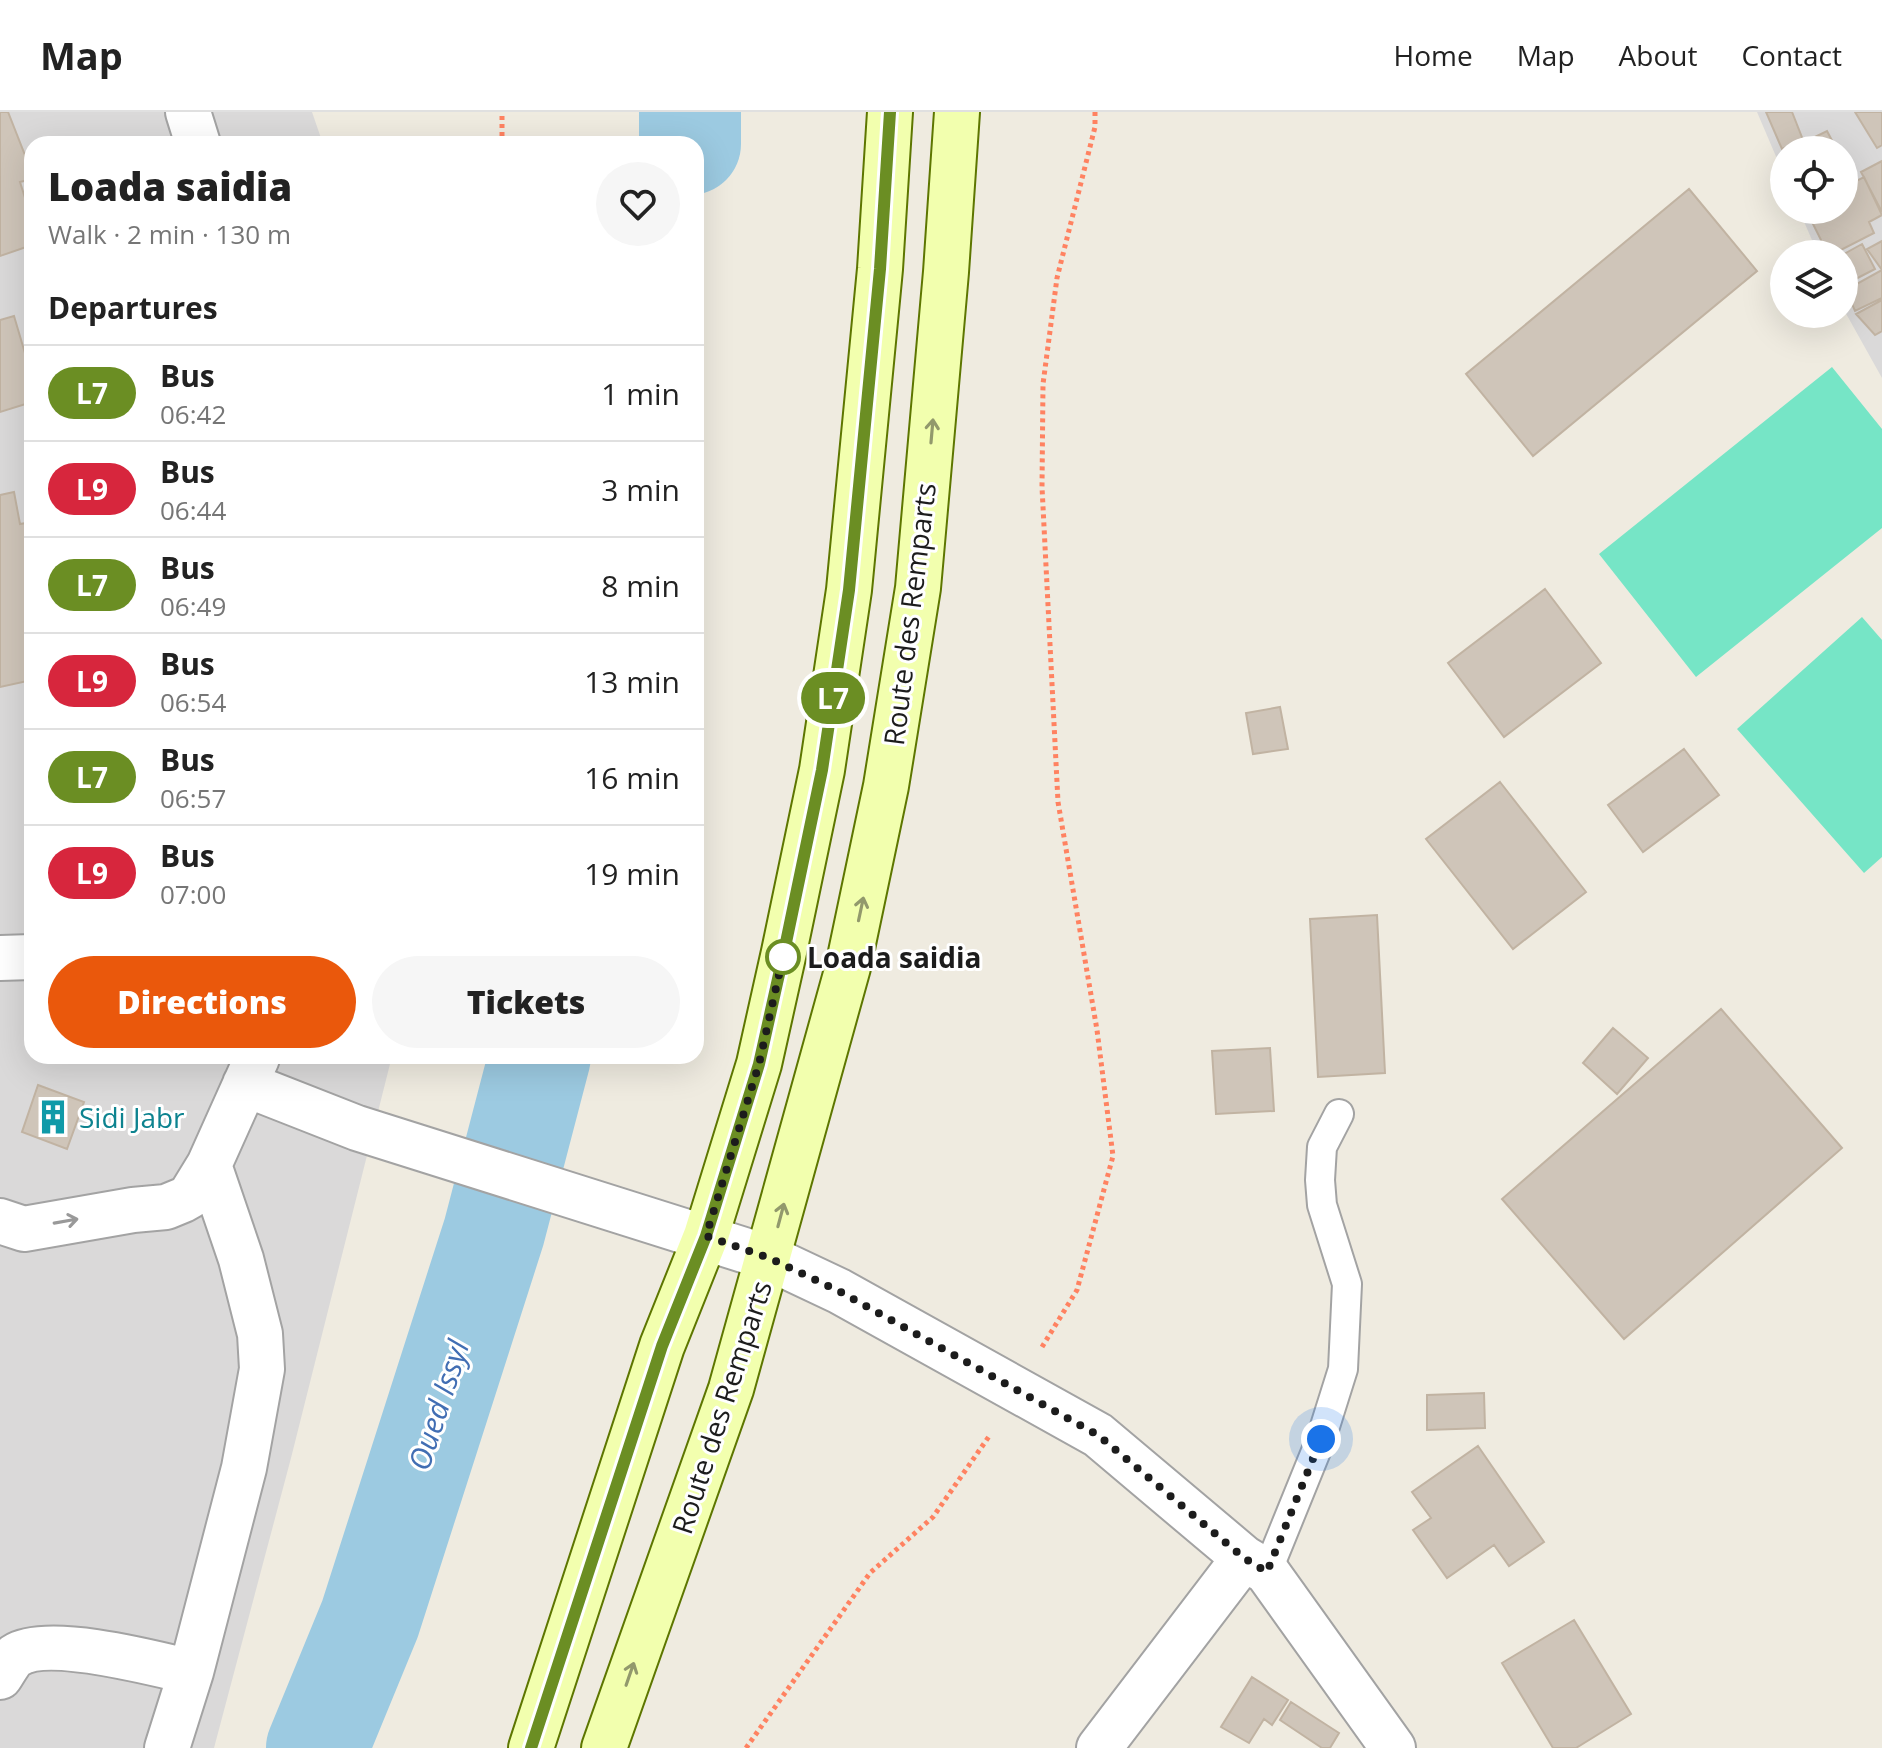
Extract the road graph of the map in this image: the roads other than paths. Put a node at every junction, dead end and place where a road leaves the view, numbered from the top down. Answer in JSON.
{"nodes":[{"id":1,"x":188,"y":112,"type":"edge"},
{"id":2,"x":890,"y":112,"type":"edge"},
{"id":3,"x":957,"y":112,"type":"edge"},
{"id":4,"x":196,"y":136,"type":"edge"},
{"id":5,"x":24,"y":957,"type":"edge"},
{"id":6,"x":0,"y":958,"type":"edge"},
{"id":7,"x":251,"y":1070,"type":"edge"},
{"id":8,"x":1339,"y":1114,"type":"dead end"},
{"id":9,"x":209,"y":1165,"type":"junction"},
{"id":10,"x":0,"y":1221,"type":"edge"},
{"id":11,"x":706,"y":1236,"type":"junction"},
{"id":12,"x":769,"y":1258,"type":"junction"},
{"id":13,"x":1255,"y":1565,"type":"junction"},
{"id":14,"x":191,"y":1672,"type":"junction"},
{"id":15,"x":0,"y":1677,"type":"edge"},
{"id":16,"x":167,"y":1748,"type":"edge"},
{"id":17,"x":531,"y":1748,"type":"edge"},
{"id":18,"x":604,"y":1748,"type":"edge"},
{"id":19,"x":1099,"y":1748,"type":"edge"},
{"id":20,"x":1393,"y":1748,"type":"edge"}],
"edges":[{"from":1,"to":4,"type":"street"},
{"from":2,"to":11,"type":"main road"},
{"from":12,"to":3,"type":"main road","name":"Route des Remparts","one_way":true},
{"from":5,"to":6,"type":"street"},
{"from":7,"to":9,"type":"street"},
{"from":7,"to":11,"type":"street"},
{"from":8,"to":13,"type":"lane"},
{"from":10,"to":9,"type":"street","one_way":true},
{"from":9,"to":14,"type":"street"},
{"from":11,"to":12,"type":"street"},
{"from":11,"to":17,"type":"main road"},
{"from":12,"to":13,"type":"street"},
{"from":18,"to":12,"type":"main road","name":"Route des Remparts","one_way":true},
{"from":13,"to":19,"type":"street"},
{"from":13,"to":20,"type":"street"},
{"from":14,"to":15,"type":"street"},
{"from":14,"to":16,"type":"street"}]}
